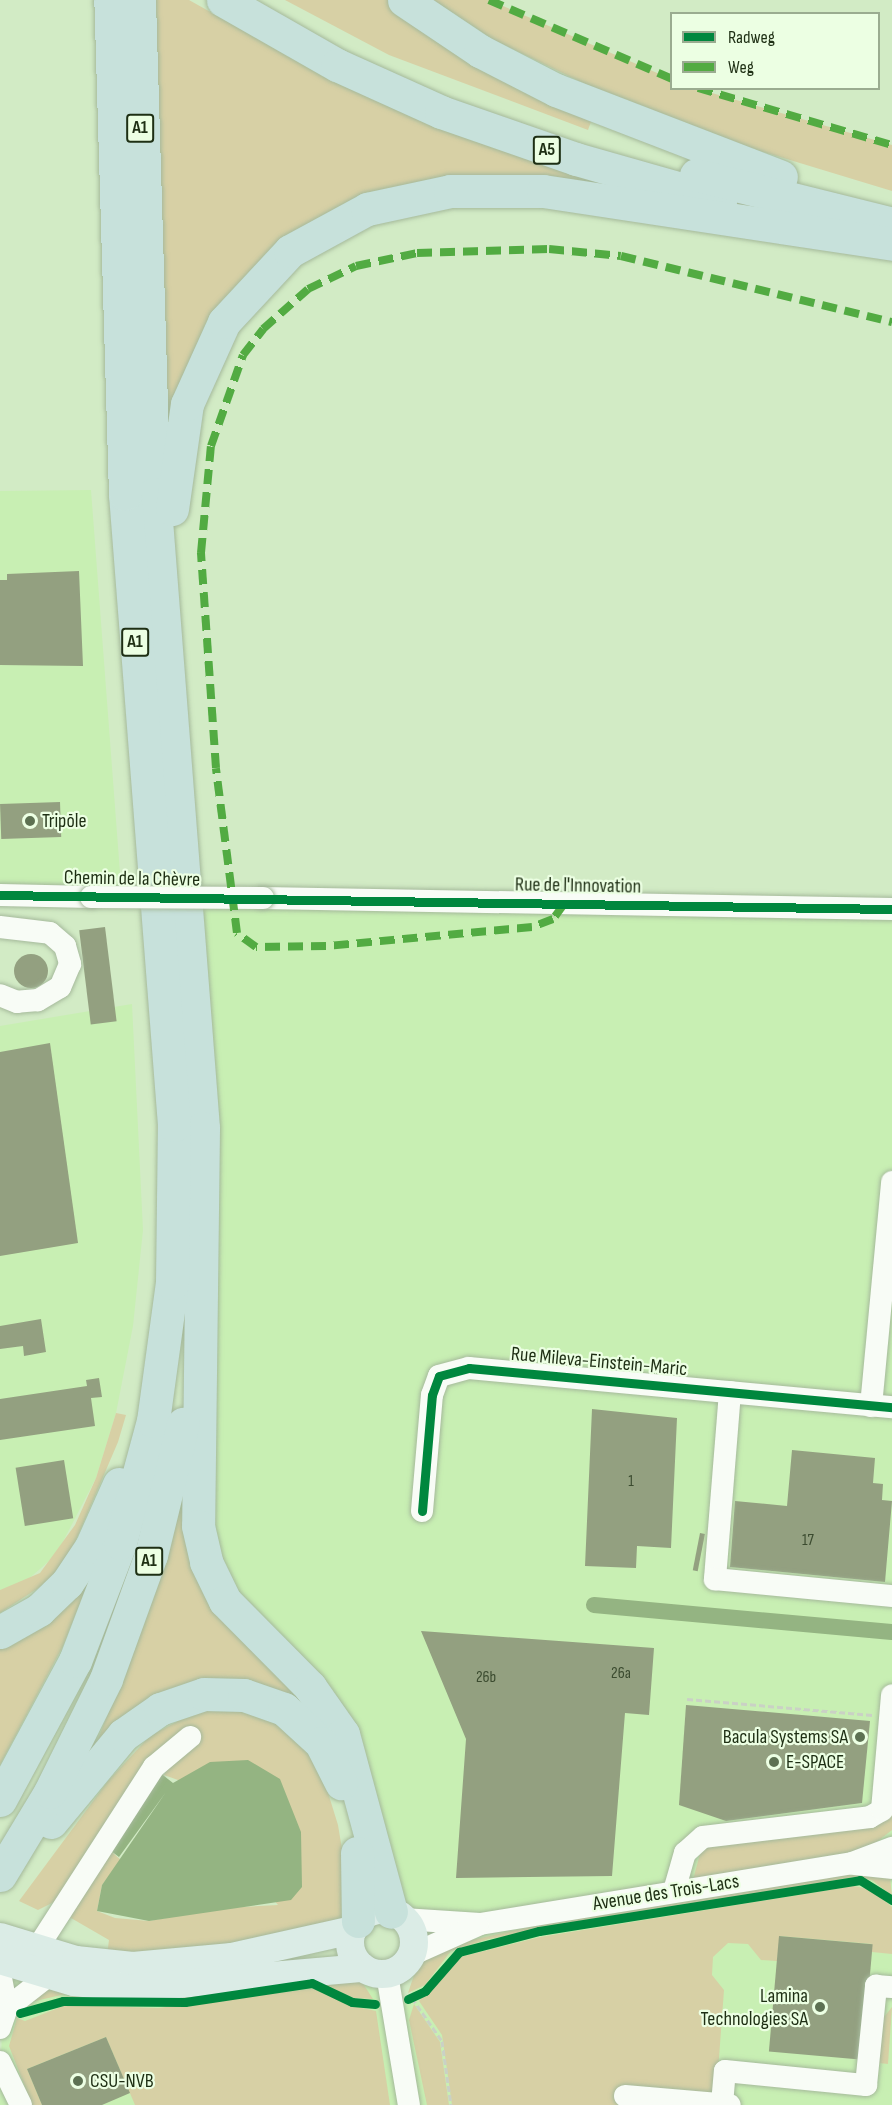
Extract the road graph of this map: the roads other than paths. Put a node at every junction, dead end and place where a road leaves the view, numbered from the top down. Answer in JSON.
{"nodes":[{"id":1,"x":110,"y":0,"type":"edge"},
{"id":2,"x":139,"y":0,"type":"edge"},
{"id":3,"x":224,"y":0,"type":"edge"},
{"id":4,"x":257,"y":0,"type":"edge"},
{"id":5,"x":404,"y":0,"type":"edge"},
{"id":6,"x":892,"y":209,"type":"edge"},
{"id":7,"x":892,"y":224,"type":"edge"},
{"id":8,"x":892,"y":243,"type":"edge"},
{"id":9,"x":164,"y":642,"type":"junction"},
{"id":10,"x":0,"y":895,"type":"edge"},
{"id":11,"x":263,"y":898,"type":"joint"},
{"id":12,"x":892,"y":909,"type":"edge"},
{"id":13,"x":0,"y":927,"type":"edge"},
{"id":14,"x":0,"y":994,"type":"edge"},
{"id":15,"x":892,"y":1182,"type":"edge"},
{"id":16,"x":203,"y":1246,"type":"junction"},
{"id":17,"x":172,"y":1283,"type":"junction"},
{"id":18,"x":730,"y":1392,"type":"junction"},
{"id":19,"x":882,"y":1406,"type":"edge"},
{"id":20,"x":422,"y":1511,"type":"dead end"},
{"id":21,"x":892,"y":1596,"type":"edge"},
{"id":22,"x":0,"y":1632,"type":"edge"},
{"id":23,"x":891,"y":1706,"type":"edge"},
{"id":24,"x":190,"y":1737,"type":"dead end"},
{"id":25,"x":0,"y":1800,"type":"edge"},
{"id":26,"x":892,"y":1848,"type":"edge"},
{"id":27,"x":12,"y":1861,"type":"edge"},
{"id":28,"x":852,"y":1863,"type":"junction"},
{"id":29,"x":892,"y":1868,"type":"edge"},
{"id":30,"x":0,"y":1884,"type":"edge"},
{"id":31,"x":674,"y":1891,"type":"junction"},
{"id":32,"x":397,"y":1915,"type":"junction"},
{"id":33,"x":480,"y":1924,"type":"junction"},
{"id":34,"x":356,"y":1926,"type":"junction"},
{"id":35,"x":0,"y":1937,"type":"edge"},
{"id":36,"x":36,"y":1950,"type":"junction"},
{"id":37,"x":411,"y":1955,"type":"junction"},
{"id":38,"x":0,"y":1960,"type":"edge"},
{"id":39,"x":375,"y":1971,"type":"junction"},
{"id":40,"x":0,"y":1973,"type":"edge"},
{"id":41,"x":48,"y":1976,"type":"junction"},
{"id":42,"x":892,"y":1987,"type":"edge"},
{"id":43,"x":3,"y":2018,"type":"edge"},
{"id":44,"x":0,"y":2062,"type":"edge"},
{"id":45,"x":625,"y":2096,"type":"dead end"},
{"id":46,"x":722,"y":2104,"type":"edge"},
{"id":47,"x":21,"y":2105,"type":"edge"},
{"id":48,"x":410,"y":2105,"type":"edge"},
{"id":49,"x":730,"y":2105,"type":"edge"}],
"edges":[{"from":1,"to":17,"type":"highway","number":"A1"},
{"from":2,"to":9,"type":"highway","number":"A1"},
{"from":3,"to":8,"type":"highway","number":"A5"},
{"from":4,"to":7,"type":"highway"},
{"from":5,"to":6,"type":"highway"},
{"from":8,"to":9,"type":"highway"},
{"from":9,"to":16,"type":"highway","number":"A1"},
{"from":10,"to":11,"type":"street","name":"Chemin de la Chèvre","bridge":true},
{"from":11,"to":12,"type":"street","name":"Rue de l'Innovation"},
{"from":13,"to":14,"type":"street"},
{"from":15,"to":19,"type":"street"},
{"from":16,"to":27,"type":"highway","number":"A1"},
{"from":16,"to":32,"type":"highway"},
{"from":17,"to":22,"type":"highway"},
{"from":17,"to":25,"type":"highway","number":"A1"},
{"from":18,"to":19,"type":"street","name":"Rue Mileva-Einstein-Maric"},
{"from":18,"to":20,"type":"street","name":"Rue Mileva-Einstein-Maric"},
{"from":18,"to":21,"type":"street"},
{"from":23,"to":31,"type":"street"},
{"from":24,"to":36,"type":"street"},
{"from":26,"to":28,"type":"street","name":"Avenue des Trois-Lacs"},
{"from":27,"to":30,"type":"highway"},
{"from":27,"to":34,"type":"highway"},
{"from":28,"to":29,"type":"street","name":"Avenue des Trois-Lacs"},
{"from":28,"to":31,"type":"street","name":"Avenue des Trois-Lacs"},
{"from":31,"to":33,"type":"street","name":"Avenue des Trois-Lacs"},
{"from":32,"to":33,"type":"street","name":"Avenue des Trois-Lacs"},
{"from":32,"to":34,"type":"main road","name":"Avenue des Trois-Lacs"},
{"from":32,"to":37,"type":"main road"},
{"from":33,"to":37,"type":"street","name":"Avenue des Trois-Lacs"},
{"from":34,"to":36,"type":"main road","name":"Avenue des Trois-Lacs"},
{"from":34,"to":39,"type":"main road"},
{"from":35,"to":36,"type":"main road","name":"Avenue des Trois-Lacs"},
{"from":37,"to":39,"type":"main road","name":"Avenue des Trois-Lacs"},
{"from":38,"to":41,"type":"main road"},
{"from":39,"to":41,"type":"main road"},
{"from":39,"to":48,"type":"street"},
{"from":40,"to":43,"type":"street"},
{"from":41,"to":43,"type":"street"},
{"from":42,"to":46,"type":"street"},
{"from":44,"to":47,"type":"street"},
{"from":45,"to":46,"type":"street"},
{"from":46,"to":49,"type":"street"}]}
